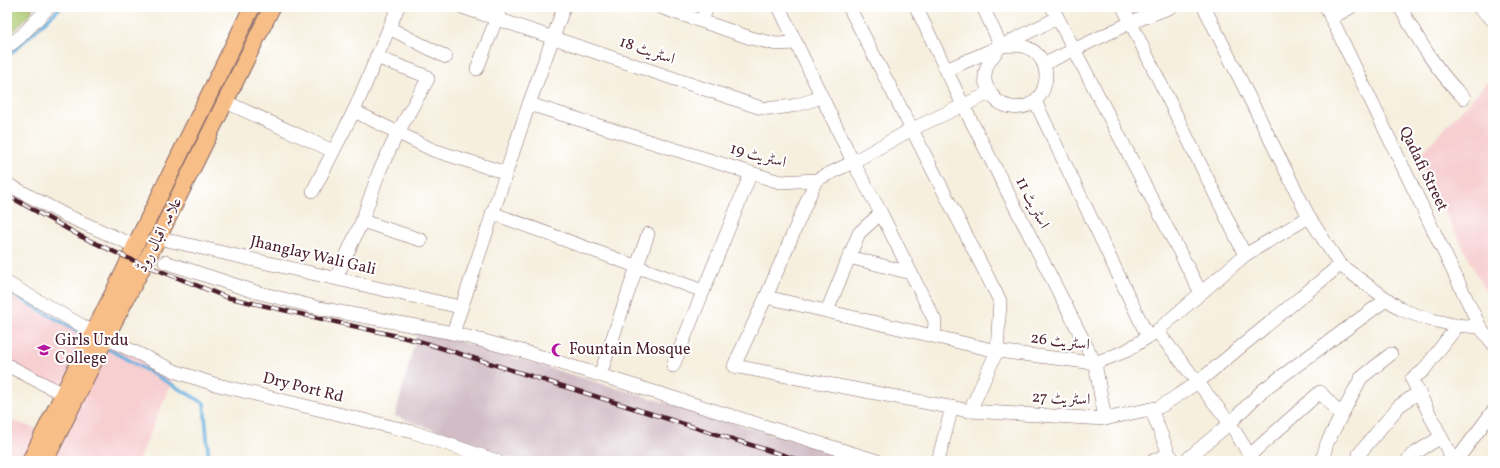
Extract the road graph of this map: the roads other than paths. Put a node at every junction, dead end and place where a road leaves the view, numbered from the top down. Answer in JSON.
{"nodes":[{"id":1,"x":49,"y":7,"type":"edge"},
{"id":2,"x":252,"y":7,"type":"edge"},
{"id":3,"x":272,"y":7,"type":"edge"},
{"id":4,"x":398,"y":7,"type":"edge"},
{"id":5,"x":462,"y":7,"type":"edge"},
{"id":6,"x":564,"y":7,"type":"edge"},
{"id":7,"x":660,"y":7,"type":"edge"},
{"id":8,"x":707,"y":7,"type":"edge"},
{"id":9,"x":778,"y":7,"type":"edge"},
{"id":10,"x":849,"y":7,"type":"edge"},
{"id":11,"x":916,"y":7,"type":"edge"},
{"id":12,"x":983,"y":7,"type":"edge"},
{"id":13,"x":1123,"y":7,"type":"edge"},
{"id":14,"x":1171,"y":7,"type":"edge"},
{"id":15,"x":1204,"y":7,"type":"edge"},
{"id":16,"x":1352,"y":7,"type":"edge"},
{"id":17,"x":1400,"y":7,"type":"edge"},
{"id":18,"x":1478,"y":7,"type":"edge"},
{"id":19,"x":1055,"y":12,"type":"edge"},
{"id":20,"x":499,"y":13,"type":"edge"},
{"id":21,"x":1329,"y":13,"type":"edge"},
{"id":22,"x":1493,"y":20,"type":"edge"},
{"id":23,"x":702,"y":21,"type":"junction"},
{"id":24,"x":1130,"y":23,"type":"junction"},
{"id":25,"x":389,"y":28,"type":"junction"},
{"id":26,"x":554,"y":38,"type":"junction"},
{"id":27,"x":796,"y":43,"type":"junction"},
{"id":28,"x":1001,"y":46,"type":"junction"},
{"id":29,"x":7,"y":47,"type":"edge"},
{"id":30,"x":1074,"y":50,"type":"junction"},
{"id":31,"x":376,"y":57,"type":"junction"},
{"id":32,"x":446,"y":57,"type":"dead end"},
{"id":33,"x":1044,"y":64,"type":"junction"},
{"id":34,"x":477,"y":69,"type":"dead end"},
{"id":35,"x":946,"y":70,"type":"junction"},
{"id":36,"x":990,"y":93,"type":"junction"},
{"id":37,"x":822,"y":97,"type":"junction"},
{"id":38,"x":1464,"y":98,"type":"dead end"},
{"id":39,"x":1035,"y":101,"type":"junction"},
{"id":40,"x":226,"y":102,"type":"junction"},
{"id":41,"x":529,"y":104,"type":"junction"},
{"id":42,"x":963,"y":105,"type":"junction"},
{"id":43,"x":354,"y":110,"type":"junction"},
{"id":44,"x":912,"y":129,"type":"junction"},
{"id":45,"x":398,"y":132,"type":"junction"},
{"id":46,"x":333,"y":151,"type":"junction"},
{"id":47,"x":853,"y":162,"type":"junction"},
{"id":48,"x":506,"y":173,"type":"junction"},
{"id":49,"x":751,"y":173,"type":"junction"},
{"id":50,"x":816,"y":180,"type":"junction"},
{"id":51,"x":7,"y":184,"type":"edge"},
{"id":52,"x":313,"y":191,"type":"dead end"},
{"id":53,"x":492,"y":213,"type":"junction"},
{"id":54,"x":881,"y":213,"type":"junction"},
{"id":55,"x":1309,"y":217,"type":"junction"},
{"id":56,"x":362,"y":220,"type":"junction"},
{"id":57,"x":648,"y":234,"type":"dead end"},
{"id":58,"x":158,"y":238,"type":"junction"},
{"id":59,"x":421,"y":240,"type":"dead end"},
{"id":60,"x":135,"y":246,"type":"junction"},
{"id":61,"x":1245,"y":255,"type":"junction"},
{"id":62,"x":849,"y":257,"type":"junction"},
{"id":63,"x":165,"y":262,"type":"dead end"},
{"id":64,"x":1340,"y":265,"type":"junction"},
{"id":65,"x":636,"y":266,"type":"junction"},
{"id":66,"x":911,"y":273,"type":"junction"},
{"id":67,"x":336,"y":278,"type":"junction"},
{"id":68,"x":7,"y":283,"type":"edge"},
{"id":69,"x":703,"y":291,"type":"junction"},
{"id":70,"x":1201,"y":293,"type":"junction"},
{"id":71,"x":766,"y":297,"type":"junction"},
{"id":72,"x":1387,"y":299,"type":"junction"},
{"id":73,"x":460,"y":307,"type":"junction"},
{"id":74,"x":827,"y":311,"type":"junction"},
{"id":75,"x":1458,"y":325,"type":"junction"},
{"id":76,"x":1480,"y":327,"type":"junction"},
{"id":77,"x":453,"y":333,"type":"junction"},
{"id":78,"x":99,"y":334,"type":"junction"},
{"id":79,"x":1152,"y":334,"type":"junction"},
{"id":80,"x":934,"y":336,"type":"junction"},
{"id":81,"x":1493,"y":344,"type":"edge"},
{"id":82,"x":997,"y":351,"type":"junction"},
{"id":83,"x":1391,"y":354,"type":"dead end"},
{"id":84,"x":1095,"y":364,"type":"junction"},
{"id":85,"x":7,"y":365,"type":"edge"},
{"id":86,"x":673,"y":366,"type":"dead end"},
{"id":87,"x":600,"y":375,"type":"junction"},
{"id":88,"x":1198,"y":382,"type":"junction"},
{"id":89,"x":1419,"y":392,"type":"junction"},
{"id":90,"x":63,"y":394,"type":"junction"},
{"id":91,"x":952,"y":407,"type":"junction"},
{"id":92,"x":1150,"y":409,"type":"junction"},
{"id":93,"x":970,"y":411,"type":"junction"},
{"id":94,"x":1493,"y":411,"type":"edge"},
{"id":95,"x":1341,"y":415,"type":"junction"},
{"id":96,"x":1105,"y":419,"type":"junction"},
{"id":97,"x":1230,"y":423,"type":"junction"},
{"id":98,"x":1441,"y":437,"type":"junction"},
{"id":99,"x":1359,"y":454,"type":"dead end"},
{"id":100,"x":1172,"y":457,"type":"edge"},
{"id":101,"x":1252,"y":458,"type":"edge"},
{"id":102,"x":30,"y":461,"type":"edge"},
{"id":103,"x":45,"y":461,"type":"edge"},
{"id":104,"x":497,"y":461,"type":"edge"},
{"id":105,"x":877,"y":461,"type":"edge"},
{"id":106,"x":938,"y":461,"type":"edge"},
{"id":107,"x":1153,"y":461,"type":"edge"},
{"id":108,"x":1185,"y":461,"type":"edge"},
{"id":109,"x":1322,"y":461,"type":"edge"},
{"id":110,"x":1407,"y":461,"type":"edge"},
{"id":111,"x":1454,"y":461,"type":"edge"}],
"edges":[{"from":1,"to":29,"type":"street"},
{"from":2,"to":60,"type":"main road","name":"علامہ اقبال روڈ"},
{"from":3,"to":40,"type":"main road","name":"علامہ اقبال روڈ"},
{"from":4,"to":25,"type":"street"},
{"from":5,"to":20,"type":"street","name":"اسٹریٹ 18"},
{"from":6,"to":26,"type":"street"},
{"from":7,"to":23,"type":"street"},
{"from":8,"to":23,"type":"street"},
{"from":9,"to":27,"type":"street"},
{"from":10,"to":44,"type":"street"},
{"from":11,"to":35,"type":"street","name":"اسٹریٹ 11"},
{"from":12,"to":28,"type":"street"},
{"from":13,"to":24,"type":"street"},
{"from":14,"to":24,"type":"street"},
{"from":15,"to":55,"type":"street"},
{"from":16,"to":21,"type":"street"},
{"from":17,"to":38,"type":"street"},
{"from":18,"to":22,"type":"street"},
{"from":19,"to":28,"type":"street"},
{"from":19,"to":30,"type":"street"},
{"from":20,"to":26,"type":"street","name":"اسٹریٹ 18"},
{"from":20,"to":34,"type":"street"},
{"from":21,"to":76,"type":"street","name":"Qadafi Street"},
{"from":23,"to":27,"type":"street"},
{"from":24,"to":30,"type":"street"},
{"from":24,"to":61,"type":"street"},
{"from":25,"to":31,"type":"street"},
{"from":25,"to":32,"type":"street"},
{"from":26,"to":37,"type":"street","name":"اسٹریٹ 18"},
{"from":26,"to":41,"type":"street"},
{"from":27,"to":37,"type":"street"},
{"from":28,"to":33,"type":"street"},
{"from":28,"to":35,"type":"street"},
{"from":28,"to":36,"type":"street"},
{"from":30,"to":33,"type":"street"},
{"from":30,"to":70,"type":"street"},
{"from":31,"to":43,"type":"street"},
{"from":31,"to":45,"type":"street"},
{"from":33,"to":39,"type":"street"},
{"from":35,"to":42,"type":"street","name":"اسٹریٹ 11"},
{"from":36,"to":39,"type":"street"},
{"from":36,"to":42,"type":"street","name":"اسٹریٹ 19"},
{"from":37,"to":47,"type":"street"},
{"from":39,"to":79,"type":"street"},
{"from":40,"to":46,"type":"street"},
{"from":40,"to":58,"type":"main road","name":"علامہ اقبال روڈ"},
{"from":41,"to":48,"type":"street"},
{"from":41,"to":49,"type":"street","name":"اسٹریٹ 19"},
{"from":42,"to":44,"type":"street","name":"اسٹریٹ 19"},
{"from":42,"to":84,"type":"street","name":"اسٹریٹ 11"},
{"from":43,"to":45,"type":"street"},
{"from":43,"to":46,"type":"street"},
{"from":44,"to":47,"type":"street","name":"اسٹریٹ 19"},
{"from":44,"to":82,"type":"street"},
{"from":45,"to":48,"type":"street"},
{"from":45,"to":56,"type":"street"},
{"from":46,"to":52,"type":"street"},
{"from":47,"to":50,"type":"street","name":"اسٹریٹ 19"},
{"from":47,"to":54,"type":"street"},
{"from":48,"to":53,"type":"street"},
{"from":49,"to":50,"type":"street","name":"اسٹریٹ 19"},
{"from":49,"to":69,"type":"street"},
{"from":50,"to":71,"type":"street"},
{"from":51,"to":60,"type":"street"},
{"from":53,"to":65,"type":"street"},
{"from":53,"to":73,"type":"street"},
{"from":54,"to":62,"type":"street"},
{"from":54,"to":66,"type":"street"},
{"from":55,"to":61,"type":"street","name":"اسٹریٹ 26"},
{"from":55,"to":64,"type":"street"},
{"from":56,"to":59,"type":"street"},
{"from":56,"to":67,"type":"street"},
{"from":57,"to":65,"type":"street"},
{"from":58,"to":67,"type":"street","name":"Jhanglay Wali Gali"},
{"from":58,"to":78,"type":"main road","name":"علامہ اقبال روڈ"},
{"from":60,"to":78,"type":"main road","name":"علامہ اقبال روڈ"},
{"from":61,"to":70,"type":"street","name":"اسٹریٹ 26"},
{"from":62,"to":66,"type":"street"},
{"from":62,"to":74,"type":"street"},
{"from":63,"to":77,"type":"street"},
{"from":64,"to":72,"type":"street"},
{"from":64,"to":88,"type":"street","name":"اسٹریٹ 27"},
{"from":65,"to":69,"type":"street"},
{"from":65,"to":87,"type":"street"},
{"from":66,"to":80,"type":"street"},
{"from":67,"to":73,"type":"street","name":"Jhanglay Wali Gali"},
{"from":68,"to":78,"type":"street","name":"Dry Port Rd"},
{"from":69,"to":86,"type":"street"},
{"from":70,"to":79,"type":"street","name":"اسٹریٹ 26"},
{"from":71,"to":74,"type":"street","name":"اسٹریٹ 26"},
{"from":71,"to":91,"type":"street","name":"اسٹریٹ 27"},
{"from":72,"to":75,"type":"street"},
{"from":72,"to":97,"type":"street"},
{"from":73,"to":77,"type":"street"},
{"from":74,"to":80,"type":"street","name":"اسٹریٹ 26"},
{"from":75,"to":76,"type":"street"},
{"from":75,"to":89,"type":"street"},
{"from":76,"to":81,"type":"street","name":"Qadafi Street"},
{"from":77,"to":87,"type":"street"},
{"from":78,"to":90,"type":"main road","name":"علامہ اقبال روڈ"},
{"from":78,"to":103,"type":"main road","name":"علامہ اقبال روڈ"},
{"from":78,"to":104,"type":"street","name":"Dry Port Rd"},
{"from":79,"to":84,"type":"street","name":"اسٹریٹ 26"},
{"from":79,"to":88,"type":"street"},
{"from":80,"to":82,"type":"street","name":"اسٹریٹ 26"},
{"from":82,"to":84,"type":"street","name":"اسٹریٹ 26"},
{"from":82,"to":93,"type":"street"},
{"from":83,"to":95,"type":"street"},
{"from":84,"to":96,"type":"street","name":"اسٹریٹ 11"},
{"from":85,"to":90,"type":"street"},
{"from":87,"to":105,"type":"street"},
{"from":88,"to":92,"type":"street","name":"اسٹریٹ 27"},
{"from":88,"to":97,"type":"street"},
{"from":89,"to":98,"type":"street"},
{"from":89,"to":99,"type":"street"},
{"from":90,"to":102,"type":"main road","name":"علامہ اقبال روڈ"},
{"from":91,"to":93,"type":"street","name":"اسٹریٹ 27"},
{"from":91,"to":106,"type":"street"},
{"from":92,"to":96,"type":"street","name":"اسٹریٹ 27"},
{"from":92,"to":100,"type":"street"},
{"from":93,"to":96,"type":"street","name":"اسٹریٹ 27"},
{"from":94,"to":111,"type":"street"},
{"from":95,"to":101,"type":"street"},
{"from":95,"to":109,"type":"street"},
{"from":97,"to":101,"type":"street"},
{"from":97,"to":108,"type":"street"},
{"from":98,"to":110,"type":"street"},
{"from":98,"to":111,"type":"street"},
{"from":100,"to":107,"type":"street"}]}
